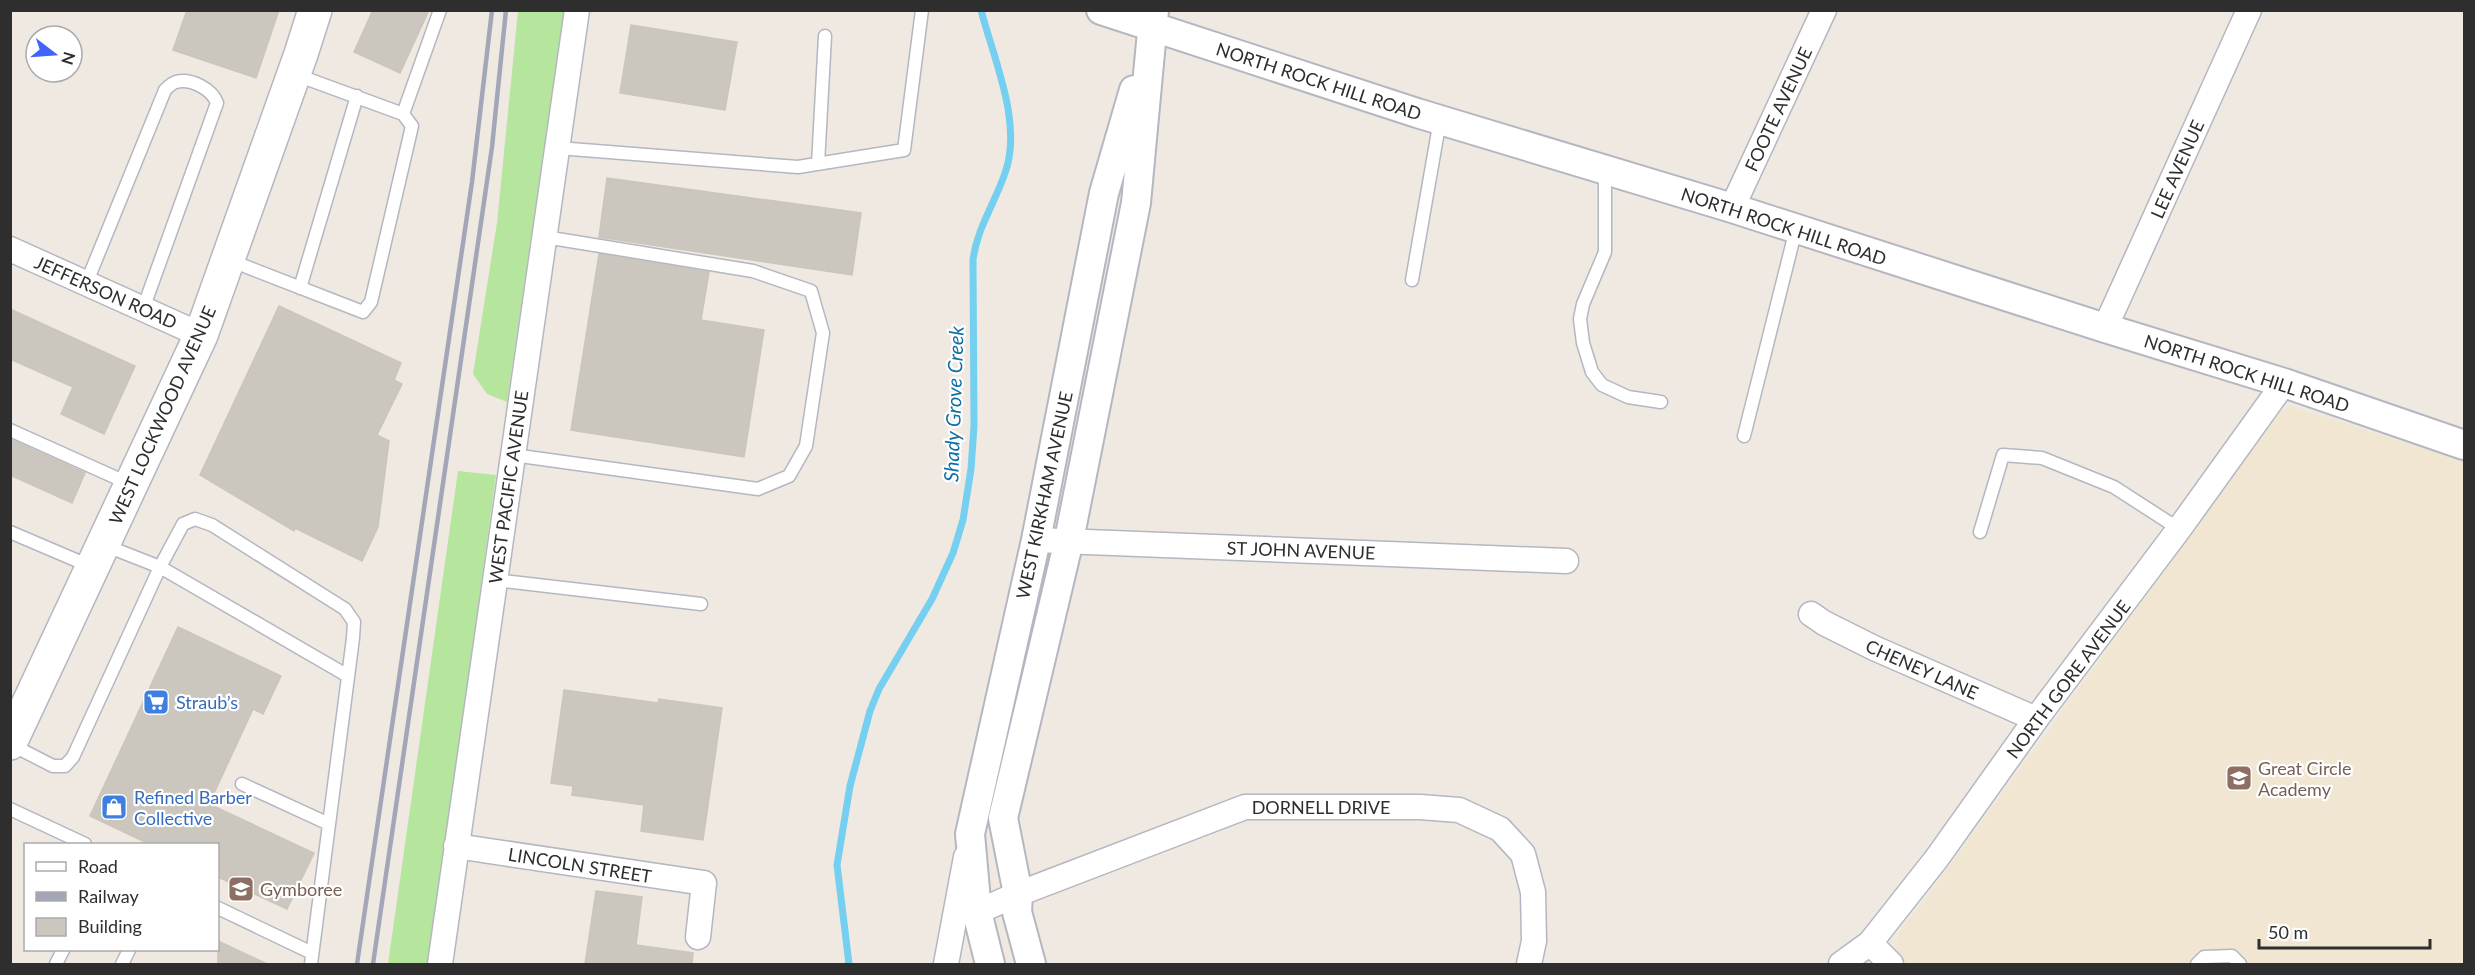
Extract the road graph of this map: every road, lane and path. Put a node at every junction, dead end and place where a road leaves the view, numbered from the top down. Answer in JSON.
{"nodes":[{"id":1,"x":315,"y":10,"type":"edge"},
{"id":2,"x":440,"y":10,"type":"edge"},
{"id":3,"x":578,"y":10,"type":"edge"},
{"id":4,"x":922,"y":10,"type":"edge"},
{"id":5,"x":1101,"y":10,"type":"edge"},
{"id":6,"x":1824,"y":10,"type":"edge"},
{"id":7,"x":2249,"y":10,"type":"edge"},
{"id":8,"x":1153,"y":19,"type":"edge"},
{"id":9,"x":825,"y":36,"type":"dead end"},
{"id":10,"x":294,"y":74,"type":"junction"},
{"id":11,"x":357,"y":96,"type":"junction"},
{"id":12,"x":403,"y":114,"type":"junction"},
{"id":13,"x":1440,"y":120,"type":"junction"},
{"id":14,"x":558,"y":148,"type":"junction"},
{"id":15,"x":818,"y":164,"type":"junction"},
{"id":16,"x":1605,"y":170,"type":"junction"},
{"id":17,"x":1731,"y":208,"type":"junction"},
{"id":18,"x":1796,"y":229,"type":"junction"},
{"id":19,"x":544,"y":237,"type":"junction"},
{"id":20,"x":10,"y":249,"type":"edge"},
{"id":21,"x":228,"y":260,"type":"junction"},
{"id":22,"x":1412,"y":280,"type":"dead end"},
{"id":23,"x":86,"y":284,"type":"junction"},
{"id":24,"x":300,"y":288,"type":"junction"},
{"id":25,"x":143,"y":309,"type":"junction"},
{"id":26,"x":2105,"y":328,"type":"junction"},
{"id":27,"x":201,"y":335,"type":"junction"},
{"id":28,"x":2284,"y":383,"type":"junction"},
{"id":29,"x":1662,"y":402,"type":"dead end"},
{"id":30,"x":10,"y":430,"type":"edge"},
{"id":31,"x":1744,"y":435,"type":"dead end"},
{"id":32,"x":2464,"y":445,"type":"edge"},
{"id":33,"x":513,"y":455,"type":"junction"},
{"id":34,"x":131,"y":485,"type":"junction"},
{"id":35,"x":2179,"y":529,"type":"junction"},
{"id":36,"x":10,"y":532,"type":"edge"},
{"id":37,"x":1980,"y":532,"type":"dead end"},
{"id":38,"x":1036,"y":540,"type":"junction"},
{"id":39,"x":1069,"y":540,"type":"junction"},
{"id":40,"x":98,"y":556,"type":"junction"},
{"id":41,"x":1566,"y":561,"type":"dead end"},
{"id":42,"x":160,"y":567,"type":"junction"},
{"id":43,"x":495,"y":580,"type":"junction"},
{"id":44,"x":701,"y":604,"type":"dead end"},
{"id":45,"x":1811,"y":614,"type":"dead end"},
{"id":46,"x":348,"y":676,"type":"junction"},
{"id":47,"x":2036,"y":719,"type":"junction"},
{"id":48,"x":10,"y":744,"type":"edge"},
{"id":49,"x":242,"y":784,"type":"dead end"},
{"id":50,"x":10,"y":809,"type":"edge"},
{"id":51,"x":329,"y":824,"type":"junction"},
{"id":52,"x":970,"y":834,"type":"junction"},
{"id":53,"x":83,"y":843,"type":"edge"},
{"id":54,"x":456,"y":846,"type":"junction"},
{"id":55,"x":1018,"y":894,"type":"junction"},
{"id":56,"x":219,"y":909,"type":"edge"},
{"id":57,"x":976,"y":912,"type":"junction"},
{"id":58,"x":698,"y":937,"type":"dead end"},
{"id":59,"x":1870,"y":943,"type":"junction"},
{"id":60,"x":311,"y":959,"type":"edge"},
{"id":61,"x":440,"y":964,"type":"edge"},
{"id":62,"x":946,"y":964,"type":"edge"},
{"id":63,"x":990,"y":964,"type":"edge"},
{"id":64,"x":1031,"y":964,"type":"edge"},
{"id":65,"x":1529,"y":964,"type":"edge"},
{"id":66,"x":1841,"y":964,"type":"edge"},
{"id":67,"x":1891,"y":964,"type":"edge"},
{"id":68,"x":2197,"y":964,"type":"edge"},
{"id":69,"x":2240,"y":964,"type":"edge"}],
"edges":[{"from":1,"to":10,"type":"main road","name":"WEST LOCKWOOD AVENUE"},
{"from":2,"to":12,"type":"lane"},
{"from":3,"to":14,"type":"street","name":"WEST PACIFIC AVENUE"},
{"from":4,"to":15,"type":"lane"},
{"from":5,"to":8,"type":"street","name":"NORTH ROCK HILL ROAD"},
{"from":6,"to":17,"type":"street","name":"FOOTE AVENUE"},
{"from":7,"to":26,"type":"street","name":"LEE AVENUE"},
{"from":8,"to":13,"type":"street","name":"NORTH ROCK HILL ROAD"},
{"from":8,"to":38,"type":"street","name":"WEST KIRKHAM AVENUE"},
{"from":8,"to":39,"type":"street","name":"WEST KIRKHAM AVENUE"},
{"from":9,"to":15,"type":"lane"},
{"from":10,"to":11,"type":"lane"},
{"from":10,"to":21,"type":"main road","name":"WEST LOCKWOOD AVENUE"},
{"from":11,"to":12,"type":"lane"},
{"from":11,"to":24,"type":"lane"},
{"from":12,"to":24,"type":"lane"},
{"from":13,"to":16,"type":"street","name":"NORTH ROCK HILL ROAD"},
{"from":13,"to":22,"type":"lane"},
{"from":14,"to":15,"type":"lane"},
{"from":14,"to":19,"type":"street","name":"WEST PACIFIC AVENUE"},
{"from":16,"to":17,"type":"street","name":"NORTH ROCK HILL ROAD"},
{"from":16,"to":29,"type":"lane"},
{"from":17,"to":18,"type":"street","name":"NORTH ROCK HILL ROAD"},
{"from":18,"to":26,"type":"street","name":"NORTH ROCK HILL ROAD"},
{"from":18,"to":31,"type":"lane"},
{"from":19,"to":33,"type":"street","name":"WEST PACIFIC AVENUE"},
{"from":19,"to":33,"type":"lane"},
{"from":20,"to":23,"type":"street","name":"JEFFERSON ROAD"},
{"from":21,"to":24,"type":"lane"},
{"from":21,"to":27,"type":"main road","name":"WEST LOCKWOOD AVENUE"},
{"from":23,"to":25,"type":"street","name":"JEFFERSON ROAD"},
{"from":23,"to":25,"type":"lane"},
{"from":25,"to":27,"type":"street","name":"JEFFERSON ROAD"},
{"from":26,"to":28,"type":"street","name":"NORTH ROCK HILL ROAD"},
{"from":27,"to":34,"type":"main road","name":"WEST LOCKWOOD AVENUE"},
{"from":28,"to":32,"type":"street","name":"NORTH ROCK HILL ROAD"},
{"from":28,"to":35,"type":"street","name":"NORTH GORE AVENUE"},
{"from":30,"to":34,"type":"lane"},
{"from":33,"to":43,"type":"street","name":"WEST PACIFIC AVENUE"},
{"from":34,"to":40,"type":"main road","name":"WEST LOCKWOOD AVENUE"},
{"from":35,"to":37,"type":"lane"},
{"from":35,"to":47,"type":"street","name":"NORTH GORE AVENUE"},
{"from":36,"to":40,"type":"lane"},
{"from":38,"to":39,"type":"street","name":"ST JOHN AVENUE"},
{"from":38,"to":52,"type":"street","name":"WEST KIRKHAM AVENUE"},
{"from":39,"to":41,"type":"street","name":"ST JOHN AVENUE"},
{"from":39,"to":55,"type":"street","name":"WEST KIRKHAM AVENUE"},
{"from":40,"to":42,"type":"lane"},
{"from":40,"to":48,"type":"main road","name":"WEST LOCKWOOD AVENUE"},
{"from":42,"to":46,"type":"lane"},
{"from":42,"to":46,"type":"lane"},
{"from":42,"to":48,"type":"lane"},
{"from":43,"to":44,"type":"lane"},
{"from":43,"to":54,"type":"street","name":"WEST PACIFIC AVENUE"},
{"from":45,"to":47,"type":"street","name":"CHENEY LANE"},
{"from":46,"to":51,"type":"lane"},
{"from":47,"to":59,"type":"street","name":"NORTH GORE AVENUE"},
{"from":49,"to":51,"type":"lane"},
{"from":50,"to":53,"type":"lane"},
{"from":51,"to":60,"type":"lane"},
{"from":52,"to":57,"type":"street","name":"WEST KIRKHAM AVENUE"},
{"from":52,"to":62,"type":"street"},
{"from":54,"to":58,"type":"street","name":"LINCOLN STREET"},
{"from":54,"to":61,"type":"street","name":"WEST PACIFIC AVENUE"},
{"from":55,"to":57,"type":"street","name":"DORNELL DRIVE"},
{"from":55,"to":64,"type":"street","name":"WEST KIRKHAM AVENUE"},
{"from":55,"to":65,"type":"street","name":"DORNELL DRIVE"},
{"from":56,"to":60,"type":"lane"},
{"from":57,"to":63,"type":"street","name":"WEST KIRKHAM AVENUE"},
{"from":59,"to":66,"type":"street","name":"NORTH GORE AVENUE"},
{"from":59,"to":67,"type":"street"},
{"from":68,"to":69,"type":"lane"}]}
